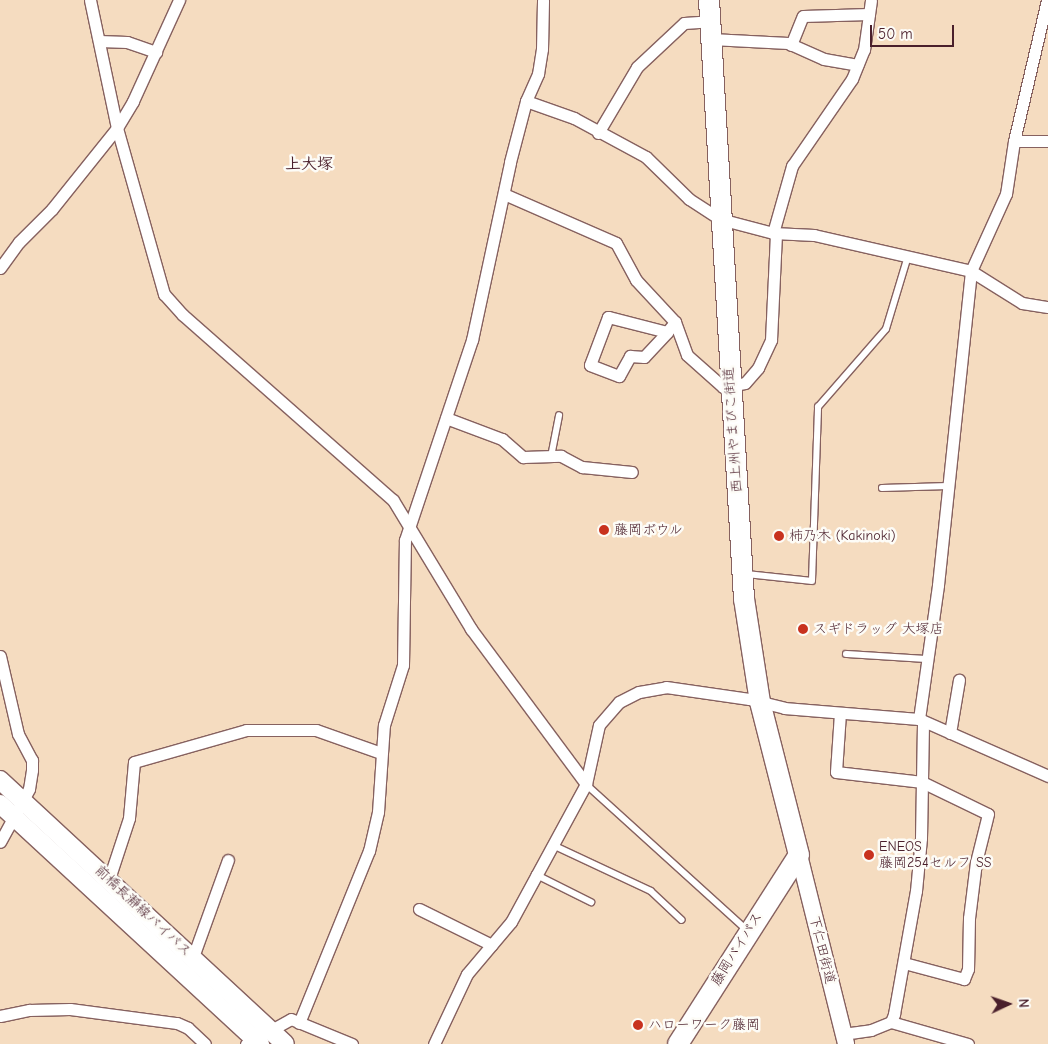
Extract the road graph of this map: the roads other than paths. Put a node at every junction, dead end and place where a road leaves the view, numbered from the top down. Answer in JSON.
{"nodes":[{"id":1,"x":90,"y":0,"type":"edge"},
{"id":2,"x":179,"y":0,"type":"edge"},
{"id":3,"x":543,"y":0,"type":"edge"},
{"id":4,"x":709,"y":0,"type":"edge"},
{"id":5,"x":871,"y":0,"type":"edge"},
{"id":6,"x":1047,"y":0,"type":"edge"},
{"id":7,"x":869,"y":14,"type":"junction"},
{"id":8,"x":1044,"y":27,"type":"edge"},
{"id":9,"x":710,"y":30,"type":"junction"},
{"id":10,"x":98,"y":41,"type":"junction"},
{"id":11,"x":791,"y":44,"type":"junction"},
{"id":12,"x":156,"y":52,"type":"junction"},
{"id":13,"x":857,"y":65,"type":"junction"},
{"id":14,"x":526,"y":101,"type":"junction"},
{"id":15,"x":117,"y":128,"type":"junction"},
{"id":16,"x":598,"y":133,"type":"junction"},
{"id":17,"x":1014,"y":141,"type":"junction"},
{"id":18,"x":1048,"y":141,"type":"edge"},
{"id":19,"x":504,"y":194,"type":"junction"},
{"id":20,"x":720,"y":218,"type":"junction"},
{"id":21,"x":775,"y":233,"type":"junction"},
{"id":22,"x":908,"y":256,"type":"junction"},
{"id":23,"x":0,"y":268,"type":"edge"},
{"id":24,"x":971,"y":271,"type":"junction"},
{"id":25,"x":1048,"y":307,"type":"edge"},
{"id":26,"x":675,"y":322,"type":"junction"},
{"id":27,"x":667,"y":332,"type":"junction"},
{"id":28,"x":730,"y":387,"type":"junction"},
{"id":29,"x":559,"y":416,"type":"dead end"},
{"id":30,"x":446,"y":418,"type":"junction"},
{"id":31,"x":551,"y":456,"type":"junction"},
{"id":32,"x":632,"y":472,"type":"dead end"},
{"id":33,"x":948,"y":486,"type":"junction"},
{"id":34,"x":882,"y":488,"type":"dead end"},
{"id":35,"x":409,"y":524,"type":"junction"},
{"id":36,"x":742,"y":574,"type":"junction"},
{"id":37,"x":846,"y":654,"type":"dead end"},
{"id":38,"x":0,"y":656,"type":"edge"},
{"id":39,"x":926,"y":659,"type":"junction"},
{"id":40,"x":959,"y":680,"type":"dead end"},
{"id":41,"x":760,"y":702,"type":"junction"},
{"id":42,"x":840,"y":713,"type":"junction"},
{"id":43,"x":921,"y":720,"type":"junction"},
{"id":44,"x":950,"y":733,"type":"junction"},
{"id":45,"x":382,"y":753,"type":"junction"},
{"id":46,"x":1048,"y":776,"type":"edge"},
{"id":47,"x":0,"y":780,"type":"edge"},
{"id":48,"x":922,"y":782,"type":"junction"},
{"id":49,"x":586,"y":784,"type":"junction"},
{"id":50,"x":22,"y":800,"type":"junction"},
{"id":51,"x":0,"y":804,"type":"edge"},
{"id":52,"x":13,"y":816,"type":"junction"},
{"id":53,"x":0,"y":842,"type":"edge"},
{"id":54,"x":552,"y":844,"type":"junction"},
{"id":55,"x":799,"y":855,"type":"junction"},
{"id":56,"x":228,"y":860,"type":"dead end"},
{"id":57,"x":535,"y":874,"type":"junction"},
{"id":58,"x":109,"y":879,"type":"junction"},
{"id":59,"x":591,"y":902,"type":"dead end"},
{"id":60,"x":419,"y":909,"type":"dead end"},
{"id":61,"x":682,"y":920,"type":"dead end"},
{"id":62,"x":748,"y":931,"type":"junction"},
{"id":63,"x":492,"y":944,"type":"junction"},
{"id":64,"x":193,"y":958,"type":"junction"},
{"id":65,"x":904,"y":963,"type":"junction"},
{"id":66,"x":0,"y":1016,"type":"edge"},
{"id":67,"x":891,"y":1022,"type":"junction"},
{"id":68,"x":299,"y":1023,"type":"junction"},
{"id":69,"x":258,"y":1039,"type":"edge"},
{"id":70,"x":845,"y":1039,"type":"edge"},
{"id":71,"x":205,"y":1044,"type":"edge"},
{"id":72,"x":285,"y":1044,"type":"edge"},
{"id":73,"x":352,"y":1044,"type":"edge"},
{"id":74,"x":434,"y":1044,"type":"edge"},
{"id":75,"x":678,"y":1044,"type":"edge"},
{"id":76,"x":968,"y":1044,"type":"edge"}],
"edges":[{"from":1,"to":10,"type":"street"},
{"from":2,"to":12,"type":"street"},
{"from":3,"to":14,"type":"street"},
{"from":4,"to":9,"type":"highway","name":"西上州やまびこ街道"},
{"from":5,"to":7,"type":"street"},
{"from":6,"to":8,"type":"street"},
{"from":7,"to":11,"type":"street"},
{"from":7,"to":13,"type":"street"},
{"from":8,"to":17,"type":"street"},
{"from":9,"to":11,"type":"street"},
{"from":9,"to":16,"type":"street"},
{"from":9,"to":20,"type":"highway","name":"西上州やまびこ街道"},
{"from":10,"to":12,"type":"street"},
{"from":10,"to":15,"type":"street"},
{"from":11,"to":13,"type":"street"},
{"from":12,"to":15,"type":"street"},
{"from":13,"to":21,"type":"street"},
{"from":14,"to":16,"type":"street"},
{"from":14,"to":19,"type":"street"},
{"from":15,"to":23,"type":"street"},
{"from":15,"to":35,"type":"street"},
{"from":16,"to":20,"type":"street"},
{"from":17,"to":18,"type":"street"},
{"from":17,"to":24,"type":"street"},
{"from":19,"to":26,"type":"street"},
{"from":19,"to":30,"type":"street"},
{"from":20,"to":21,"type":"street"},
{"from":20,"to":28,"type":"highway","name":"西上州やまびこ街道"},
{"from":21,"to":22,"type":"street"},
{"from":21,"to":28,"type":"street"},
{"from":22,"to":24,"type":"street"},
{"from":22,"to":36,"type":"lane"},
{"from":24,"to":25,"type":"street"},
{"from":24,"to":33,"type":"street"},
{"from":26,"to":27,"type":"street"},
{"from":26,"to":28,"type":"street"},
{"from":27,"to":27,"type":"street"},
{"from":28,"to":36,"type":"highway","name":"西上州やまびこ街道"},
{"from":29,"to":31,"type":"lane"},
{"from":30,"to":31,"type":"street"},
{"from":30,"to":35,"type":"street"},
{"from":31,"to":32,"type":"street"},
{"from":33,"to":34,"type":"lane"},
{"from":33,"to":39,"type":"street"},
{"from":35,"to":45,"type":"street"},
{"from":35,"to":49,"type":"street"},
{"from":36,"to":41,"type":"highway","name":"西上州やまびこ街道"},
{"from":37,"to":39,"type":"lane"},
{"from":38,"to":50,"type":"street"},
{"from":39,"to":43,"type":"street"},
{"from":40,"to":44,"type":"street"},
{"from":41,"to":42,"type":"street"},
{"from":41,"to":49,"type":"street"},
{"from":41,"to":55,"type":"highway","name":"西上州やまびこ街道"},
{"from":42,"to":43,"type":"street"},
{"from":42,"to":48,"type":"street"},
{"from":43,"to":44,"type":"street"},
{"from":43,"to":48,"type":"street"},
{"from":44,"to":46,"type":"street"},
{"from":45,"to":58,"type":"street"},
{"from":45,"to":68,"type":"street"},
{"from":47,"to":50,"type":"main road","name":"前橋長瀞線バイパス"},
{"from":48,"to":65,"type":"street"},
{"from":48,"to":65,"type":"street"},
{"from":49,"to":54,"type":"street"},
{"from":49,"to":62,"type":"lane"},
{"from":50,"to":52,"type":"street"},
{"from":50,"to":58,"type":"main road","name":"前橋長瀞線バイパス"},
{"from":51,"to":52,"type":"main road","name":"前橋長瀞線バイパス"},
{"from":52,"to":53,"type":"street"},
{"from":52,"to":69,"type":"main road","name":"前橋長瀞線バイパス"},
{"from":54,"to":57,"type":"street"},
{"from":54,"to":61,"type":"lane"},
{"from":55,"to":62,"type":"highway","name":"藤岡バイパス"},
{"from":55,"to":70,"type":"street","name":"下仁田街道"},
{"from":56,"to":64,"type":"street"},
{"from":57,"to":59,"type":"lane"},
{"from":57,"to":63,"type":"street"},
{"from":58,"to":64,"type":"main road","name":"前橋長瀞線バイパス"},
{"from":60,"to":63,"type":"street"},
{"from":62,"to":75,"type":"highway","name":"藤岡バイパス"},
{"from":63,"to":74,"type":"street"},
{"from":64,"to":69,"type":"main road","name":"前橋長瀞線バイパス"},
{"from":65,"to":67,"type":"street"},
{"from":66,"to":71,"type":"street"},
{"from":67,"to":70,"type":"street"},
{"from":67,"to":76,"type":"street"},
{"from":68,"to":69,"type":"street"},
{"from":68,"to":73,"type":"street"},
{"from":69,"to":72,"type":"main road","name":"前橋長瀞線バイパス"}]}
